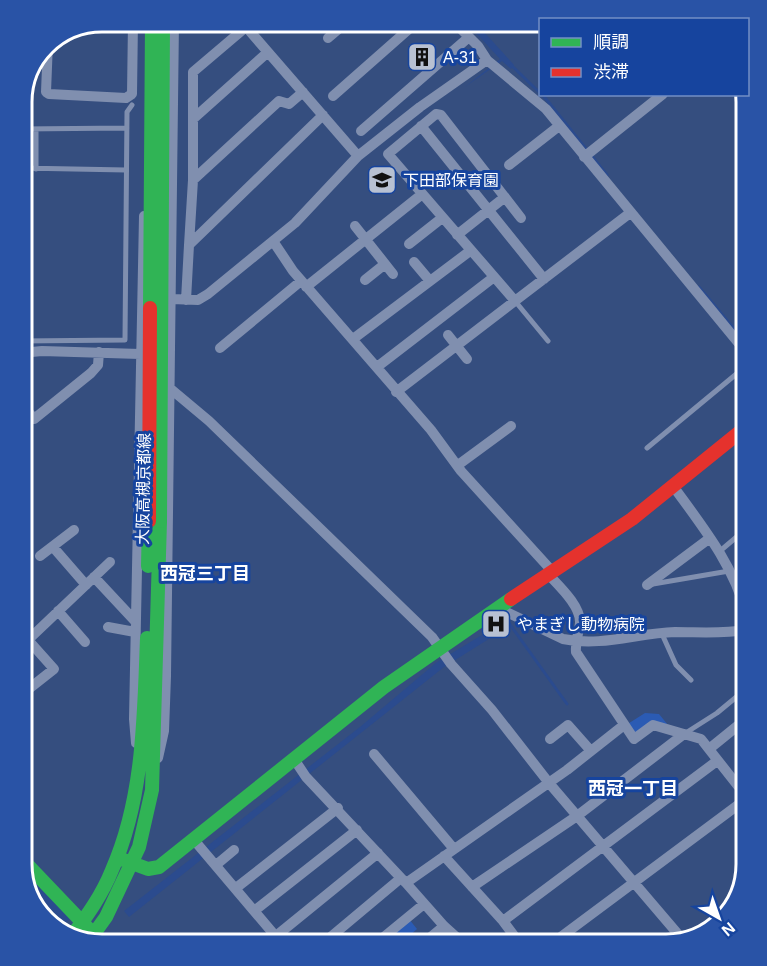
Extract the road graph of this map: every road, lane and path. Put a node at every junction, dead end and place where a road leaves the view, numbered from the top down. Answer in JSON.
{"nodes":[{"id":1,"x":133,"y":32,"type":"edge"},
{"id":2,"x":147,"y":32,"type":"edge"},
{"id":3,"x":152,"y":32,"type":"edge"},
{"id":4,"x":163,"y":32,"type":"edge"},
{"id":5,"x":174,"y":32,"type":"edge"},
{"id":6,"x":236,"y":32,"type":"edge"},
{"id":7,"x":251,"y":32,"type":"edge"},
{"id":8,"x":335,"y":32,"type":"edge"},
{"id":9,"x":406,"y":32,"type":"edge"},
{"id":10,"x":464,"y":32,"type":"edge"},
{"id":11,"x":469,"y":37,"type":"junction"},
{"id":12,"x":328,"y":38,"type":"dead end"},
{"id":13,"x":268,"y":52,"type":"junction"},
{"id":14,"x":47,"y":58,"type":"edge"},
{"id":15,"x":492,"y":64,"type":"junction"},
{"id":16,"x":303,"y":92,"type":"junction"},
{"id":17,"x":333,"y":96,"type":"dead end"},
{"id":18,"x":660,"y":96,"type":"edge"},
{"id":19,"x":132,"y":105,"type":"dead end"},
{"id":20,"x":323,"y":115,"type":"junction"},
{"id":21,"x":193,"y":120,"type":"junction"},
{"id":22,"x":421,"y":126,"type":"junction"},
{"id":23,"x":560,"y":126,"type":"junction"},
{"id":24,"x":127,"y":128,"type":"junction"},
{"id":25,"x":32,"y":129,"type":"edge"},
{"id":26,"x":36,"y":129,"type":"junction"},
{"id":27,"x":361,"y":132,"type":"dead end"},
{"id":28,"x":588,"y":154,"type":"junction"},
{"id":29,"x":358,"y":156,"type":"junction"},
{"id":30,"x":509,"y":165,"type":"dead end"},
{"id":31,"x":32,"y":168,"type":"edge"},
{"id":32,"x":36,"y":168,"type":"junction"},
{"id":33,"x":126,"y":170,"type":"junction"},
{"id":34,"x":193,"y":180,"type":"junction"},
{"id":35,"x":421,"y":195,"type":"junction"},
{"id":36,"x":505,"y":197,"type":"junction"},
{"id":37,"x":488,"y":210,"type":"junction"},
{"id":38,"x":630,"y":213,"type":"junction"},
{"id":39,"x":442,"y":218,"type":"junction"},
{"id":40,"x":521,"y":218,"type":"dead end"},
{"id":41,"x":355,"y":226,"type":"dead end"},
{"id":42,"x":457,"y":235,"type":"junction"},
{"id":43,"x":366,"y":239,"type":"junction"},
{"id":44,"x":273,"y":241,"type":"junction"},
{"id":45,"x":409,"y":244,"type":"dead end"},
{"id":46,"x":189,"y":245,"type":"junction"},
{"id":47,"x":470,"y":251,"type":"junction"},
{"id":48,"x":414,"y":262,"type":"dead end"},
{"id":49,"x":385,"y":264,"type":"junction"},
{"id":50,"x":393,"y":274,"type":"dead end"},
{"id":51,"x":494,"y":277,"type":"junction"},
{"id":52,"x":544,"y":279,"type":"junction"},
{"id":53,"x":365,"y":280,"type":"dead end"},
{"id":54,"x":430,"y":281,"type":"junction"},
{"id":55,"x":304,"y":284,"type":"junction"},
{"id":56,"x":172,"y":299,"type":"junction"},
{"id":57,"x":186,"y":300,"type":"junction"},
{"id":58,"x":515,"y":301,"type":"junction"},
{"id":59,"x":448,"y":335,"type":"dead end"},
{"id":60,"x":353,"y":339,"type":"junction"},
{"id":61,"x":736,"y":340,"type":"edge"},
{"id":62,"x":32,"y":341,"type":"edge"},
{"id":63,"x":548,"y":341,"type":"dead end"},
{"id":64,"x":456,"y":346,"type":"junction"},
{"id":65,"x":220,"y":348,"type":"dead end"},
{"id":66,"x":99,"y":352,"type":"junction"},
{"id":67,"x":32,"y":353,"type":"edge"},
{"id":68,"x":140,"y":354,"type":"junction"},
{"id":69,"x":466,"y":359,"type":"dead end"},
{"id":70,"x":376,"y":367,"type":"junction"},
{"id":71,"x":736,"y":374,"type":"edge"},
{"id":72,"x":172,"y":390,"type":"junction"},
{"id":73,"x":396,"y":392,"type":"junction"},
{"id":74,"x":32,"y":417,"type":"edge"},
{"id":75,"x":511,"y":426,"type":"dead end"},
{"id":76,"x":736,"y":435,"type":"edge"},
{"id":77,"x":647,"y":448,"type":"dead end"},
{"id":78,"x":458,"y":465,"type":"junction"},
{"id":79,"x":673,"y":486,"type":"junction"},
{"id":80,"x":155,"y":521,"type":"junction"},
{"id":81,"x":74,"y":530,"type":"dead end"},
{"id":82,"x":736,"y":537,"type":"edge"},
{"id":83,"x":710,"y":538,"type":"junction"},
{"id":84,"x":53,"y":547,"type":"junction"},
{"id":85,"x":720,"y":551,"type":"junction"},
{"id":86,"x":40,"y":556,"type":"dead end"},
{"id":87,"x":110,"y":562,"type":"dead end"},
{"id":88,"x":731,"y":571,"type":"junction"},
{"id":89,"x":550,"y":573,"type":"junction"},
{"id":90,"x":736,"y":580,"type":"edge"},
{"id":91,"x":90,"y":581,"type":"junction"},
{"id":92,"x":647,"y":585,"type":"joint"},
{"id":93,"x":498,"y":608,"type":"junction"},
{"id":94,"x":58,"y":611,"type":"junction"},
{"id":95,"x":108,"y":627,"type":"dead end"},
{"id":96,"x":135,"y":627,"type":"junction"},
{"id":97,"x":32,"y":630,"type":"edge"},
{"id":98,"x":736,"y":630,"type":"edge"},
{"id":99,"x":662,"y":634,"type":"junction"},
{"id":100,"x":575,"y":641,"type":"junction"},
{"id":101,"x":85,"y":642,"type":"dead end"},
{"id":102,"x":32,"y":645,"type":"edge"},
{"id":103,"x":441,"y":651,"type":"junction"},
{"id":104,"x":691,"y":680,"type":"dead end"},
{"id":105,"x":32,"y":686,"type":"edge"},
{"id":106,"x":736,"y":697,"type":"edge"},
{"id":107,"x":624,"y":725,"type":"junction"},
{"id":108,"x":736,"y":727,"type":"edge"},
{"id":109,"x":684,"y":734,"type":"junction"},
{"id":110,"x":550,"y":739,"type":"dead end"},
{"id":111,"x":709,"y":749,"type":"junction"},
{"id":112,"x":591,"y":751,"type":"junction"},
{"id":113,"x":374,"y":754,"type":"dead end"},
{"id":114,"x":717,"y":761,"type":"junction"},
{"id":115,"x":300,"y":769,"type":"junction"},
{"id":116,"x":139,"y":775,"type":"junction"},
{"id":117,"x":736,"y":778,"type":"edge"},
{"id":118,"x":549,"y":783,"type":"junction"},
{"id":119,"x":152,"y":790,"type":"junction"},
{"id":120,"x":736,"y":807,"type":"edge"},
{"id":121,"x":338,"y":808,"type":"junction"},
{"id":122,"x":577,"y":816,"type":"junction"},
{"id":123,"x":357,"y":830,"type":"junction"},
{"id":124,"x":201,"y":848,"type":"junction"},
{"id":125,"x":604,"y":848,"type":"junction"},
{"id":126,"x":454,"y":849,"type":"junction"},
{"id":127,"x":234,"y":850,"type":"dead end"},
{"id":128,"x":378,"y":853,"type":"junction"},
{"id":129,"x":444,"y":856,"type":"junction"},
{"id":130,"x":125,"y":861,"type":"junction"},
{"id":131,"x":216,"y":865,"type":"junction"},
{"id":132,"x":32,"y":872,"type":"edge"},
{"id":133,"x":403,"y":881,"type":"junction"},
{"id":134,"x":635,"y":884,"type":"junction"},
{"id":135,"x":472,"y":887,"type":"junction"},
{"id":136,"x":236,"y":888,"type":"junction"},
{"id":137,"x":424,"y":904,"type":"junction"},
{"id":138,"x":48,"y":910,"type":"edge"},
{"id":139,"x":254,"y":911,"type":"junction"},
{"id":140,"x":503,"y":921,"type":"junction"},
{"id":141,"x":444,"y":926,"type":"junction"},
{"id":142,"x":75,"y":929,"type":"edge"},
{"id":143,"x":678,"y":933,"type":"edge"},
{"id":144,"x":97,"y":934,"type":"edge"},
{"id":145,"x":273,"y":934,"type":"edge"},
{"id":146,"x":288,"y":934,"type":"edge"},
{"id":147,"x":335,"y":934,"type":"edge"},
{"id":148,"x":387,"y":934,"type":"edge"},
{"id":149,"x":434,"y":934,"type":"edge"},
{"id":150,"x":453,"y":934,"type":"edge"},
{"id":151,"x":513,"y":934,"type":"edge"},
{"id":152,"x":565,"y":934,"type":"edge"}],
"edges":[{"from":1,"to":14,"type":"street"},
{"from":2,"to":68,"type":"street"},
{"from":3,"to":80,"type":"main road","name":"大阪高槻京都線","bridge":true},
{"from":4,"to":80,"type":"main road","name":"大阪高槻京都線","bridge":true},
{"from":5,"to":56,"type":"street"},
{"from":6,"to":21,"type":"street"},
{"from":7,"to":13,"type":"street"},
{"from":8,"to":12,"type":"street"},
{"from":9,"to":17,"type":"street"},
{"from":10,"to":11,"type":"street"},
{"from":11,"to":15,"type":"street"},
{"from":11,"to":27,"type":"street"},
{"from":13,"to":16,"type":"street"},
{"from":13,"to":21,"type":"street"},
{"from":15,"to":23,"type":"street"},
{"from":15,"to":29,"type":"street"},
{"from":16,"to":20,"type":"street"},
{"from":16,"to":34,"type":"street"},
{"from":18,"to":28,"type":"street"},
{"from":19,"to":24,"type":"lane"},
{"from":20,"to":29,"type":"street"},
{"from":20,"to":46,"type":"street"},
{"from":21,"to":34,"type":"street"},
{"from":22,"to":35,"type":"street"},
{"from":22,"to":36,"type":"street"},
{"from":22,"to":37,"type":"street"},
{"from":23,"to":28,"type":"street"},
{"from":23,"to":30,"type":"street"},
{"from":24,"to":26,"type":"lane"},
{"from":24,"to":33,"type":"lane"},
{"from":25,"to":26,"type":"lane"},
{"from":26,"to":32,"type":"lane"},
{"from":28,"to":38,"type":"street"},
{"from":29,"to":44,"type":"street"},
{"from":31,"to":32,"type":"lane"},
{"from":32,"to":33,"type":"lane"},
{"from":33,"to":62,"type":"lane"},
{"from":34,"to":46,"type":"street"},
{"from":35,"to":39,"type":"street"},
{"from":35,"to":43,"type":"street"},
{"from":36,"to":37,"type":"street"},
{"from":36,"to":40,"type":"street"},
{"from":37,"to":42,"type":"street"},
{"from":37,"to":52,"type":"street"},
{"from":38,"to":52,"type":"street"},
{"from":38,"to":61,"type":"street"},
{"from":39,"to":42,"type":"street"},
{"from":39,"to":45,"type":"street"},
{"from":41,"to":43,"type":"street"},
{"from":42,"to":47,"type":"street"},
{"from":43,"to":49,"type":"street"},
{"from":43,"to":55,"type":"street"},
{"from":44,"to":55,"type":"street"},
{"from":44,"to":57,"type":"street"},
{"from":46,"to":57,"type":"street"},
{"from":47,"to":51,"type":"street"},
{"from":47,"to":54,"type":"street"},
{"from":48,"to":54,"type":"street"},
{"from":49,"to":50,"type":"street"},
{"from":49,"to":53,"type":"street"},
{"from":51,"to":58,"type":"street"},
{"from":51,"to":70,"type":"street"},
{"from":52,"to":58,"type":"street"},
{"from":54,"to":60,"type":"street"},
{"from":55,"to":60,"type":"street"},
{"from":55,"to":65,"type":"street"},
{"from":56,"to":57,"type":"street"},
{"from":56,"to":72,"type":"street"},
{"from":58,"to":63,"type":"lane"},
{"from":58,"to":64,"type":"street"},
{"from":59,"to":64,"type":"street"},
{"from":60,"to":70,"type":"street"},
{"from":64,"to":69,"type":"street"},
{"from":64,"to":73,"type":"street"},
{"from":66,"to":67,"type":"street"},
{"from":66,"to":68,"type":"street"},
{"from":66,"to":74,"type":"street"},
{"from":68,"to":72,"type":"street"},
{"from":68,"to":96,"type":"street"},
{"from":70,"to":73,"type":"street"},
{"from":71,"to":77,"type":"lane"},
{"from":72,"to":103,"type":"street"},
{"from":72,"to":119,"type":"street"},
{"from":73,"to":78,"type":"street"},
{"from":75,"to":78,"type":"street"},
{"from":76,"to":79,"type":"main road"},
{"from":78,"to":89,"type":"street"},
{"from":79,"to":83,"type":"street"},
{"from":79,"to":89,"type":"main road"},
{"from":80,"to":116,"type":"main road","name":"大阪高槻京都線"},
{"from":80,"to":119,"type":"main road","name":"大阪高槻京都線"},
{"from":81,"to":84,"type":"street"},
{"from":82,"to":85,"type":"lane"},
{"from":83,"to":85,"type":"street"},
{"from":83,"to":92,"type":"street"},
{"from":84,"to":86,"type":"street"},
{"from":84,"to":91,"type":"street"},
{"from":85,"to":88,"type":"street"},
{"from":87,"to":91,"type":"street"},
{"from":88,"to":90,"type":"street"},
{"from":88,"to":92,"type":"lane"},
{"from":89,"to":93,"type":"main road"},
{"from":89,"to":100,"type":"street"},
{"from":91,"to":94,"type":"street"},
{"from":91,"to":96,"type":"street"},
{"from":93,"to":100,"type":"street"},
{"from":93,"to":103,"type":"main road"},
{"from":94,"to":97,"type":"street"},
{"from":94,"to":101,"type":"street"},
{"from":95,"to":96,"type":"street"},
{"from":96,"to":116,"type":"street"},
{"from":98,"to":99,"type":"street"},
{"from":99,"to":100,"type":"street"},
{"from":99,"to":104,"type":"lane"},
{"from":100,"to":107,"type":"street"},
{"from":102,"to":105,"type":"street"},
{"from":103,"to":115,"type":"main road"},
{"from":103,"to":118,"type":"street"},
{"from":106,"to":109,"type":"lane"},
{"from":107,"to":109,"type":"street"},
{"from":107,"to":112,"type":"street"},
{"from":108,"to":111,"type":"street"},
{"from":109,"to":111,"type":"street"},
{"from":109,"to":122,"type":"street"},
{"from":110,"to":112,"type":"street"},
{"from":111,"to":114,"type":"street"},
{"from":112,"to":118,"type":"street"},
{"from":113,"to":126,"type":"street"},
{"from":114,"to":117,"type":"street"},
{"from":114,"to":125,"type":"street"},
{"from":115,"to":121,"type":"street"},
{"from":115,"to":124,"type":"main road"},
{"from":116,"to":130,"type":"main road","name":"大阪高槻京都線"},
{"from":118,"to":122,"type":"street"},
{"from":118,"to":126,"type":"street"},
{"from":119,"to":130,"type":"main road","name":"大阪高槻京都線"},
{"from":120,"to":134,"type":"street"},
{"from":121,"to":123,"type":"street"},
{"from":121,"to":136,"type":"street"},
{"from":122,"to":125,"type":"street"},
{"from":122,"to":135,"type":"street"},
{"from":123,"to":128,"type":"street"},
{"from":123,"to":139,"type":"street"},
{"from":124,"to":130,"type":"main road"},
{"from":124,"to":131,"type":"street"},
{"from":125,"to":134,"type":"street"},
{"from":125,"to":140,"type":"street"},
{"from":126,"to":129,"type":"street"},
{"from":127,"to":131,"type":"street"},
{"from":128,"to":133,"type":"street"},
{"from":128,"to":146,"type":"street"},
{"from":129,"to":133,"type":"street"},
{"from":129,"to":135,"type":"street"},
{"from":130,"to":142,"type":"main road","name":"大阪高槻京都線"},
{"from":130,"to":144,"type":"main road","name":"大阪高槻京都線"},
{"from":131,"to":136,"type":"street"},
{"from":132,"to":142,"type":"main road"},
{"from":133,"to":137,"type":"street"},
{"from":133,"to":147,"type":"street"},
{"from":134,"to":143,"type":"street"},
{"from":134,"to":152,"type":"street"},
{"from":135,"to":140,"type":"street"},
{"from":136,"to":139,"type":"street"},
{"from":137,"to":141,"type":"street"},
{"from":137,"to":148,"type":"street"},
{"from":138,"to":142,"type":"path"},
{"from":139,"to":145,"type":"street"},
{"from":140,"to":151,"type":"street"},
{"from":141,"to":149,"type":"street"},
{"from":141,"to":150,"type":"street"}]}
